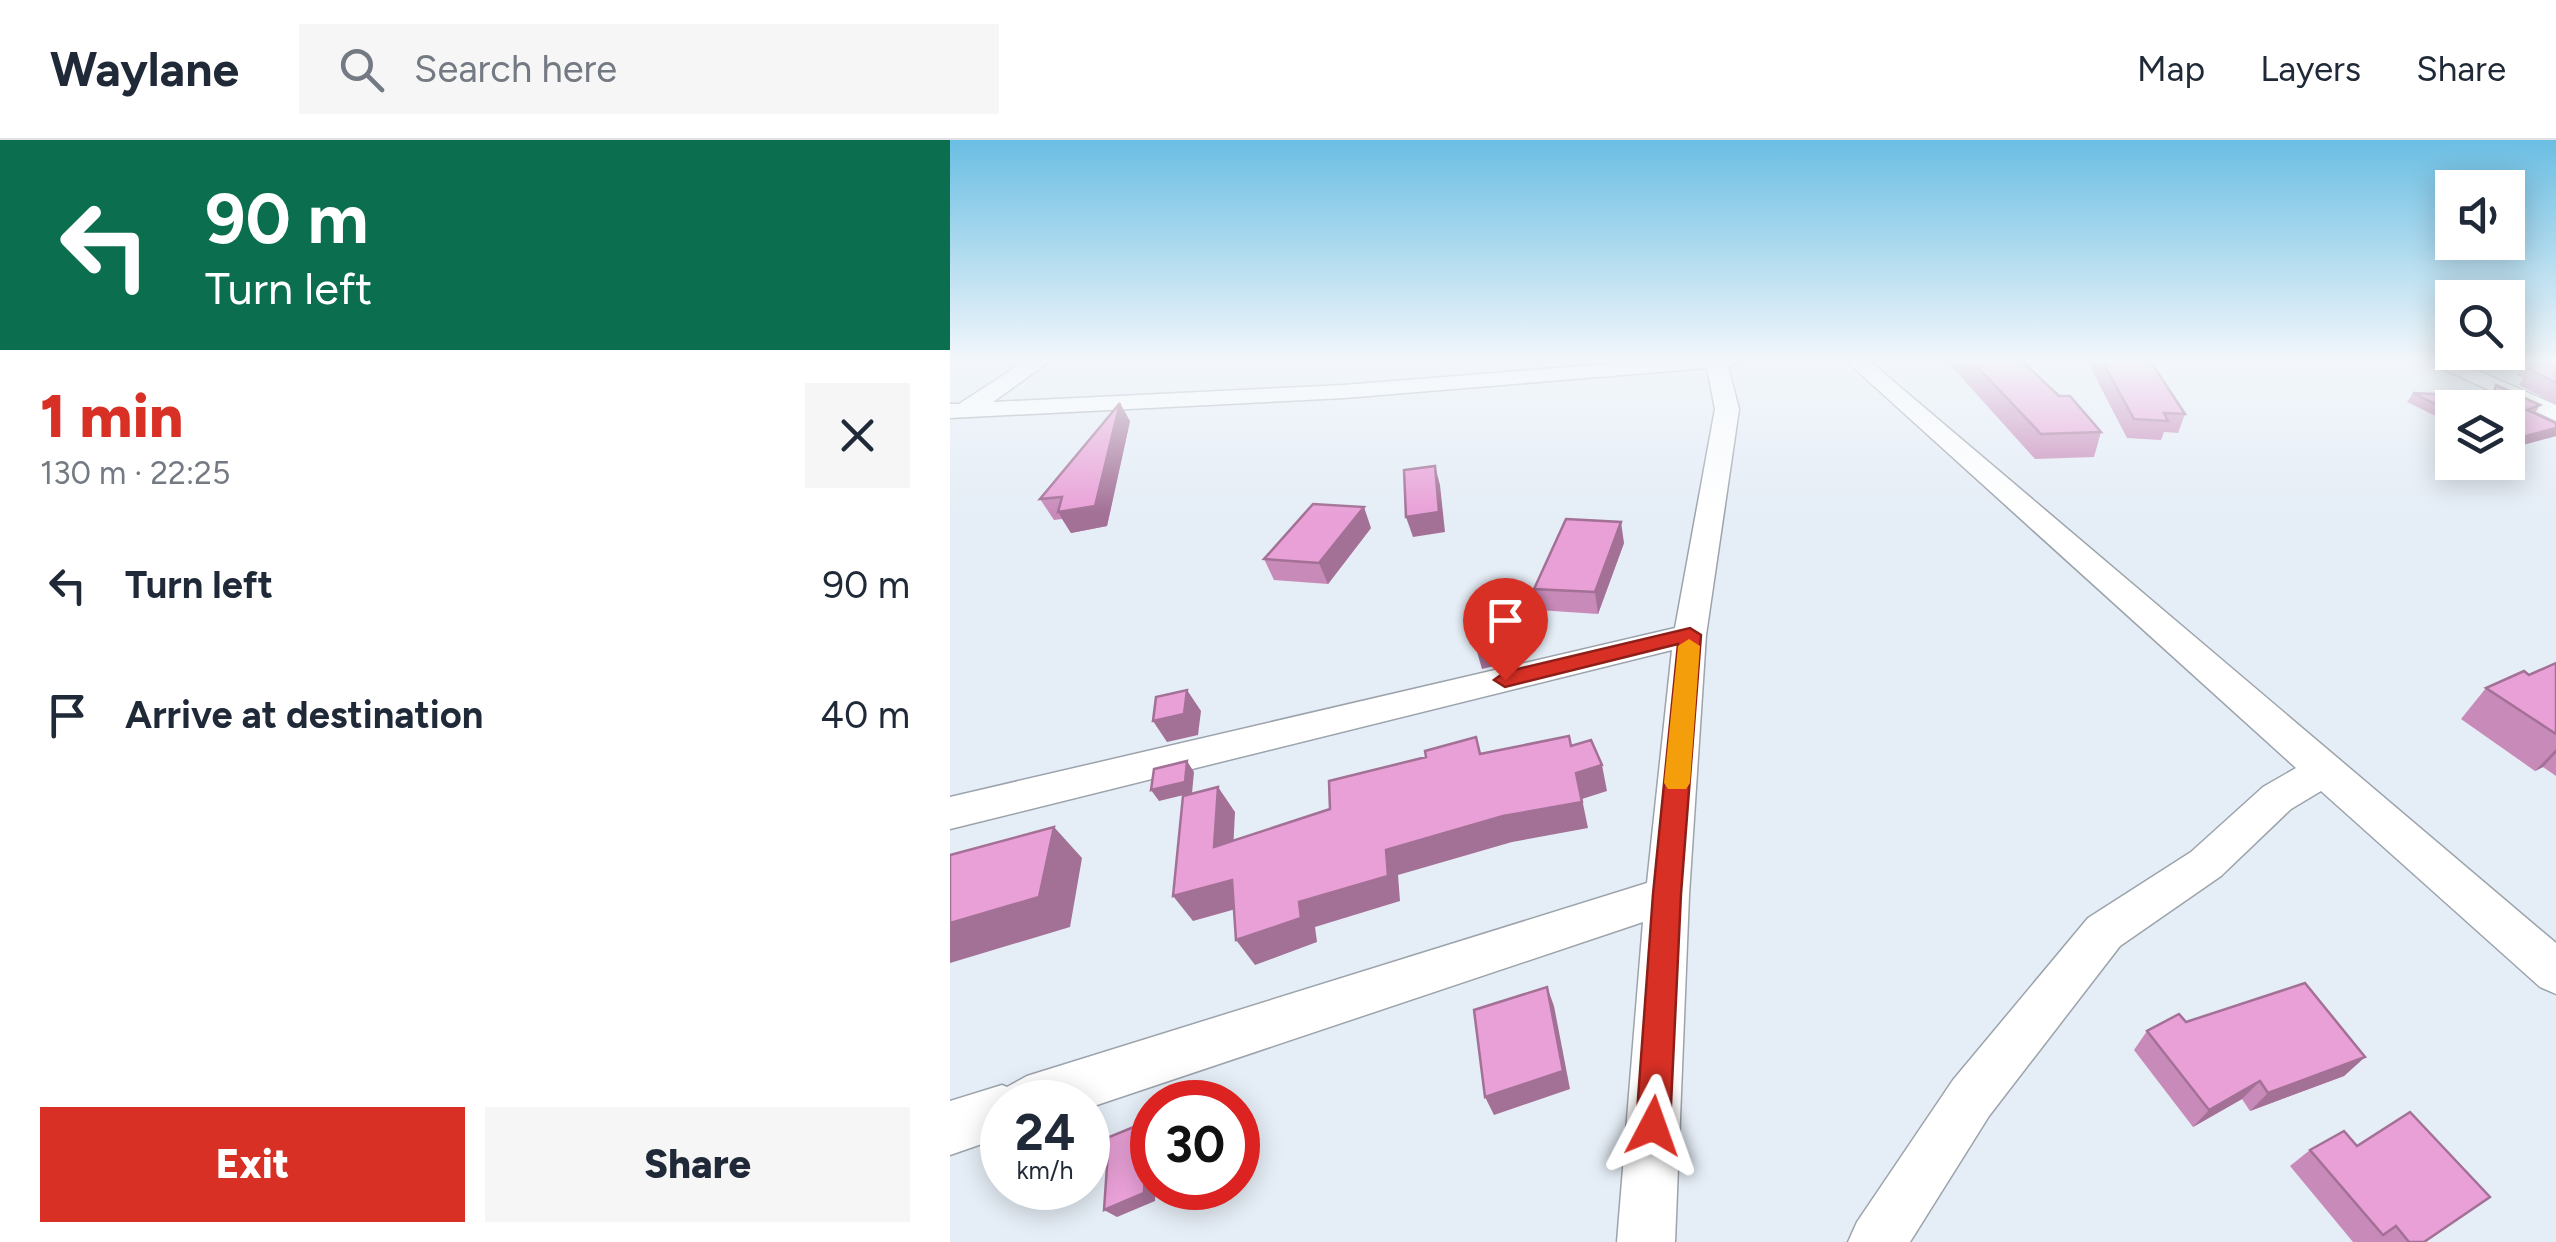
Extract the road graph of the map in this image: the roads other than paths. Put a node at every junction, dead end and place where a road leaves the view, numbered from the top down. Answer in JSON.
{"nodes":[{"id":1,"x":1727,"y":410,"type":"edge"},
{"id":2,"x":1913,"y":410,"type":"edge"},
{"id":3,"x":1690,"y":635,"type":"junction"},
{"id":4,"x":2324,"y":771,"type":"junction"},
{"id":5,"x":950,"y":814,"type":"edge"},
{"id":6,"x":1667,"y":894,"type":"junction"},
{"id":7,"x":2556,"y":972,"type":"edge"},
{"id":8,"x":1095,"y":1080,"type":"edge"},
{"id":9,"x":980,"y":1118,"type":"edge"},
{"id":10,"x":950,"y":1128,"type":"edge"},
{"id":11,"x":1646,"y":1242,"type":"edge"},
{"id":12,"x":1878,"y":1242,"type":"edge"}],
"edges":[{"from":1,"to":3,"type":"street"},
{"from":2,"to":4,"type":"street"},
{"from":3,"to":5,"type":"street"},
{"from":3,"to":6,"type":"street"},
{"from":4,"to":7,"type":"street"},
{"from":4,"to":12,"type":"street"},
{"from":6,"to":8,"type":"street"},
{"from":6,"to":11,"type":"street"},
{"from":9,"to":10,"type":"street"}]}
